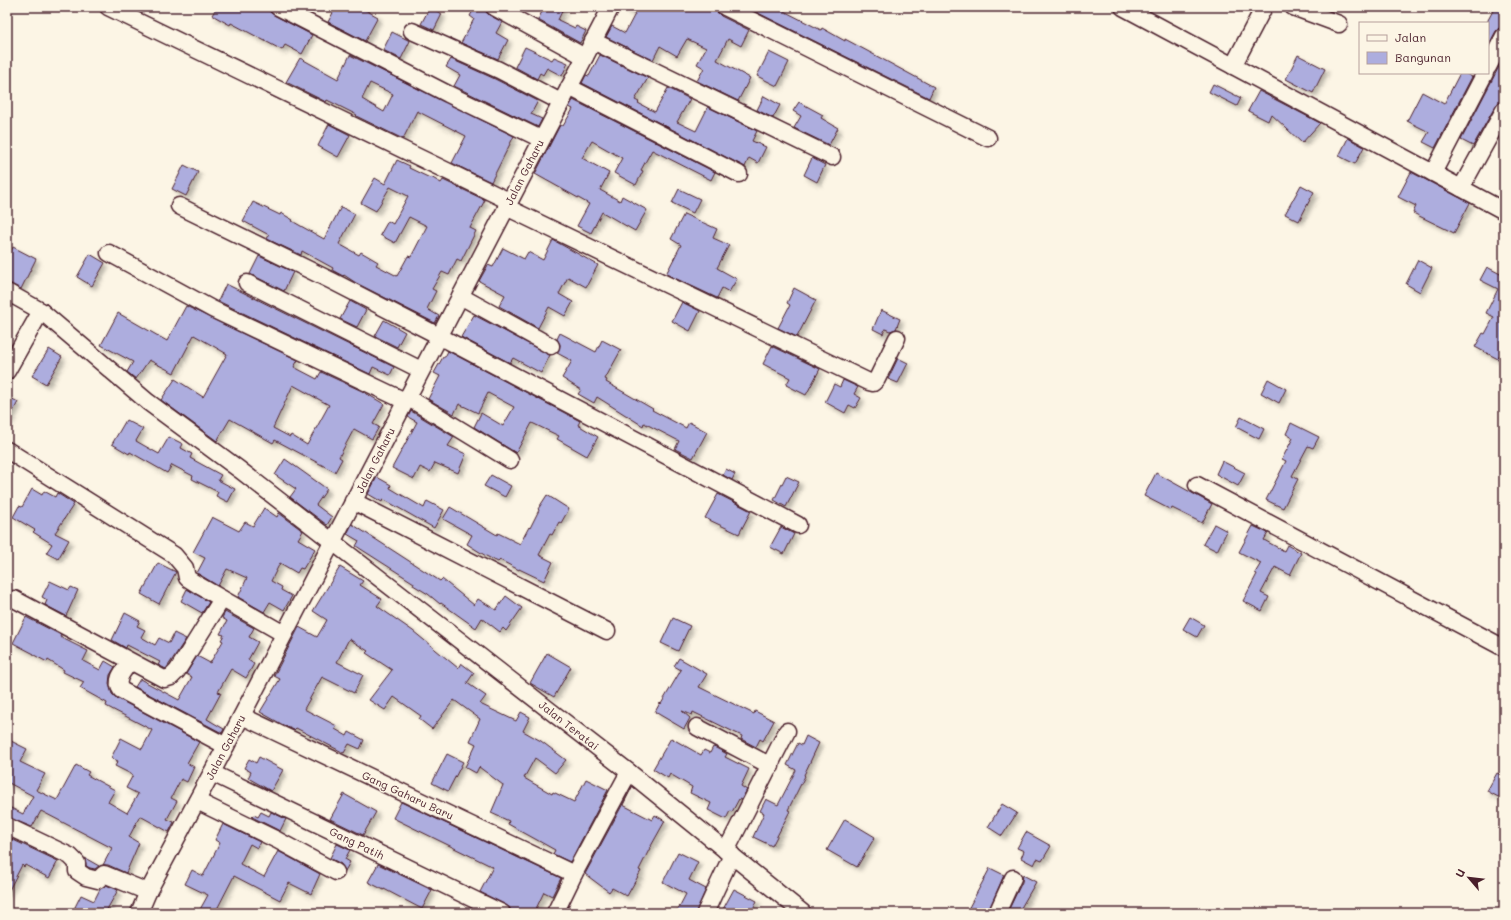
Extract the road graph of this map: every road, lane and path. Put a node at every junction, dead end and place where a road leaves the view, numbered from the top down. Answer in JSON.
{"nodes":[{"id":1,"x":108,"y":7,"type":"edge"},
{"id":2,"x":278,"y":7,"type":"edge"},
{"id":3,"x":494,"y":7,"type":"edge"},
{"id":4,"x":725,"y":7,"type":"edge"},
{"id":5,"x":1123,"y":7,"type":"edge"},
{"id":6,"x":1264,"y":7,"type":"edge"},
{"id":7,"x":1293,"y":7,"type":"edge"},
{"id":8,"x":608,"y":8,"type":"edge"},
{"id":9,"x":1339,"y":24,"type":"dead end"},
{"id":10,"x":412,"y":31,"type":"dead end"},
{"id":11,"x":1504,"y":36,"type":"edge"},
{"id":12,"x":593,"y":41,"type":"junction"},
{"id":13,"x":585,"y":57,"type":"junction"},
{"id":14,"x":1489,"y":65,"type":"edge"},
{"id":15,"x":1233,"y":66,"type":"junction"},
{"id":16,"x":1484,"y":74,"type":"edge"},
{"id":17,"x":568,"y":88,"type":"junction"},
{"id":18,"x":561,"y":102,"type":"junction"},
{"id":19,"x":1504,"y":110,"type":"edge"},
{"id":20,"x":988,"y":138,"type":"dead end"},
{"id":21,"x":541,"y":139,"type":"junction"},
{"id":22,"x":832,"y":157,"type":"dead end"},
{"id":23,"x":1433,"y":173,"type":"junction"},
{"id":24,"x":739,"y":174,"type":"dead end"},
{"id":25,"x":1461,"y":188,"type":"junction"},
{"id":26,"x":508,"y":204,"type":"junction"},
{"id":27,"x":179,"y":206,"type":"dead end"},
{"id":28,"x":1504,"y":212,"type":"edge"},
{"id":29,"x":108,"y":254,"type":"dead end"},
{"id":30,"x":247,"y":284,"type":"dead end"},
{"id":31,"x":7,"y":292,"type":"edge"},
{"id":32,"x":460,"y":296,"type":"junction"},
{"id":33,"x":41,"y":311,"type":"junction"},
{"id":34,"x":439,"y":336,"type":"junction"},
{"id":35,"x":897,"y":338,"type":"dead end"},
{"id":36,"x":551,"y":346,"type":"dead end"},
{"id":37,"x":422,"y":370,"type":"junction"},
{"id":38,"x":7,"y":371,"type":"edge"},
{"id":39,"x":406,"y":399,"type":"junction"},
{"id":40,"x":7,"y":450,"type":"edge"},
{"id":41,"x":510,"y":460,"type":"dead end"},
{"id":42,"x":1197,"y":486,"type":"dead end"},
{"id":43,"x":353,"y":501,"type":"junction"},
{"id":44,"x":798,"y":525,"type":"dead end"},
{"id":45,"x":332,"y":541,"type":"junction"},
{"id":46,"x":222,"y":598,"type":"junction"},
{"id":47,"x":14,"y":599,"type":"dead end"},
{"id":48,"x":607,"y":631,"type":"dead end"},
{"id":49,"x":284,"y":634,"type":"junction"},
{"id":50,"x":1504,"y":648,"type":"edge"},
{"id":51,"x":130,"y":662,"type":"junction"},
{"id":52,"x":242,"y":716,"type":"junction"},
{"id":53,"x":697,"y":727,"type":"dead end"},
{"id":54,"x":787,"y":731,"type":"dead end"},
{"id":55,"x":226,"y":746,"type":"junction"},
{"id":56,"x":771,"y":766,"type":"junction"},
{"id":57,"x":629,"y":772,"type":"junction"},
{"id":58,"x":212,"y":773,"type":"junction"},
{"id":59,"x":197,"y":801,"type":"junction"},
{"id":60,"x":7,"y":826,"type":"edge"},
{"id":61,"x":729,"y":853,"type":"junction"},
{"id":62,"x":336,"y":872,"type":"dead end"},
{"id":63,"x":574,"y":874,"type":"junction"},
{"id":64,"x":1013,"y":878,"type":"dead end"},
{"id":65,"x":148,"y":892,"type":"junction"},
{"id":66,"x":139,"y":913,"type":"edge"},
{"id":67,"x":502,"y":913,"type":"edge"},
{"id":68,"x":555,"y":913,"type":"edge"},
{"id":69,"x":705,"y":913,"type":"edge"},
{"id":70,"x":803,"y":913,"type":"edge"},
{"id":71,"x":996,"y":913,"type":"edge"}],
"edges":[{"from":1,"to":26,"type":"street"},
{"from":2,"to":21,"type":"street"},
{"from":3,"to":13,"type":"street"},
{"from":4,"to":20,"type":"street"},
{"from":5,"to":15,"type":"street"},
{"from":6,"to":15,"type":"street"},
{"from":7,"to":9,"type":"street"},
{"from":8,"to":12,"type":"street","name":"Jalan Gaharu"},
{"from":10,"to":18,"type":"street"},
{"from":11,"to":14,"type":"street"},
{"from":12,"to":13,"type":"street","name":"Jalan Gaharu"},
{"from":12,"to":22,"type":"street"},
{"from":13,"to":17,"type":"street","name":"Jalan Gaharu"},
{"from":15,"to":23,"type":"street"},
{"from":16,"to":23,"type":"street"},
{"from":17,"to":18,"type":"street","name":"Jalan Gaharu"},
{"from":17,"to":24,"type":"street"},
{"from":18,"to":21,"type":"street","name":"Jalan Gaharu"},
{"from":19,"to":25,"type":"street"},
{"from":21,"to":26,"type":"street","name":"Jalan Gaharu"},
{"from":23,"to":25,"type":"street"},
{"from":25,"to":28,"type":"street"},
{"from":26,"to":32,"type":"street","name":"Jalan Gaharu"},
{"from":26,"to":35,"type":"street"},
{"from":27,"to":34,"type":"street"},
{"from":29,"to":39,"type":"street"},
{"from":30,"to":37,"type":"street"},
{"from":31,"to":33,"type":"street","name":"Jalan Teratai"},
{"from":32,"to":34,"type":"street","name":"Jalan Gaharu"},
{"from":32,"to":36,"type":"street"},
{"from":33,"to":38,"type":"street"},
{"from":33,"to":45,"type":"street","name":"Jalan Teratai"},
{"from":34,"to":37,"type":"street","name":"Jalan Gaharu"},
{"from":34,"to":44,"type":"street"},
{"from":37,"to":39,"type":"street","name":"Jalan Gaharu"},
{"from":39,"to":41,"type":"street"},
{"from":39,"to":43,"type":"street","name":"Jalan Gaharu"},
{"from":40,"to":46,"type":"street"},
{"from":42,"to":50,"type":"street"},
{"from":43,"to":45,"type":"street","name":"Jalan Gaharu"},
{"from":43,"to":48,"type":"street"},
{"from":45,"to":49,"type":"street","name":"Jalan Gaharu"},
{"from":45,"to":57,"type":"street","name":"Jalan Teratai"},
{"from":46,"to":49,"type":"street"},
{"from":46,"to":51,"type":"street"},
{"from":47,"to":51,"type":"street"},
{"from":49,"to":52,"type":"street","name":"Jalan Gaharu"},
{"from":51,"to":55,"type":"street"},
{"from":52,"to":55,"type":"street","name":"Jalan Gaharu"},
{"from":52,"to":63,"type":"street","name":"Gang Gaharu Baru"},
{"from":53,"to":56,"type":"street"},
{"from":54,"to":56,"type":"street"},
{"from":55,"to":58,"type":"street","name":"Jalan Gaharu"},
{"from":56,"to":61,"type":"street"},
{"from":57,"to":61,"type":"street","name":"Jalan Teratai"},
{"from":57,"to":63,"type":"street"},
{"from":58,"to":59,"type":"street","name":"Jalan Gaharu"},
{"from":58,"to":67,"type":"street","name":"Gang Patih"},
{"from":59,"to":62,"type":"street"},
{"from":59,"to":65,"type":"street","name":"Jalan Gaharu"},
{"from":60,"to":65,"type":"street"},
{"from":61,"to":69,"type":"street"},
{"from":61,"to":70,"type":"street","name":"Jalan Teratai"},
{"from":63,"to":68,"type":"street"},
{"from":64,"to":71,"type":"street"},
{"from":65,"to":66,"type":"street","name":"Jalan Gaharu"}]}
